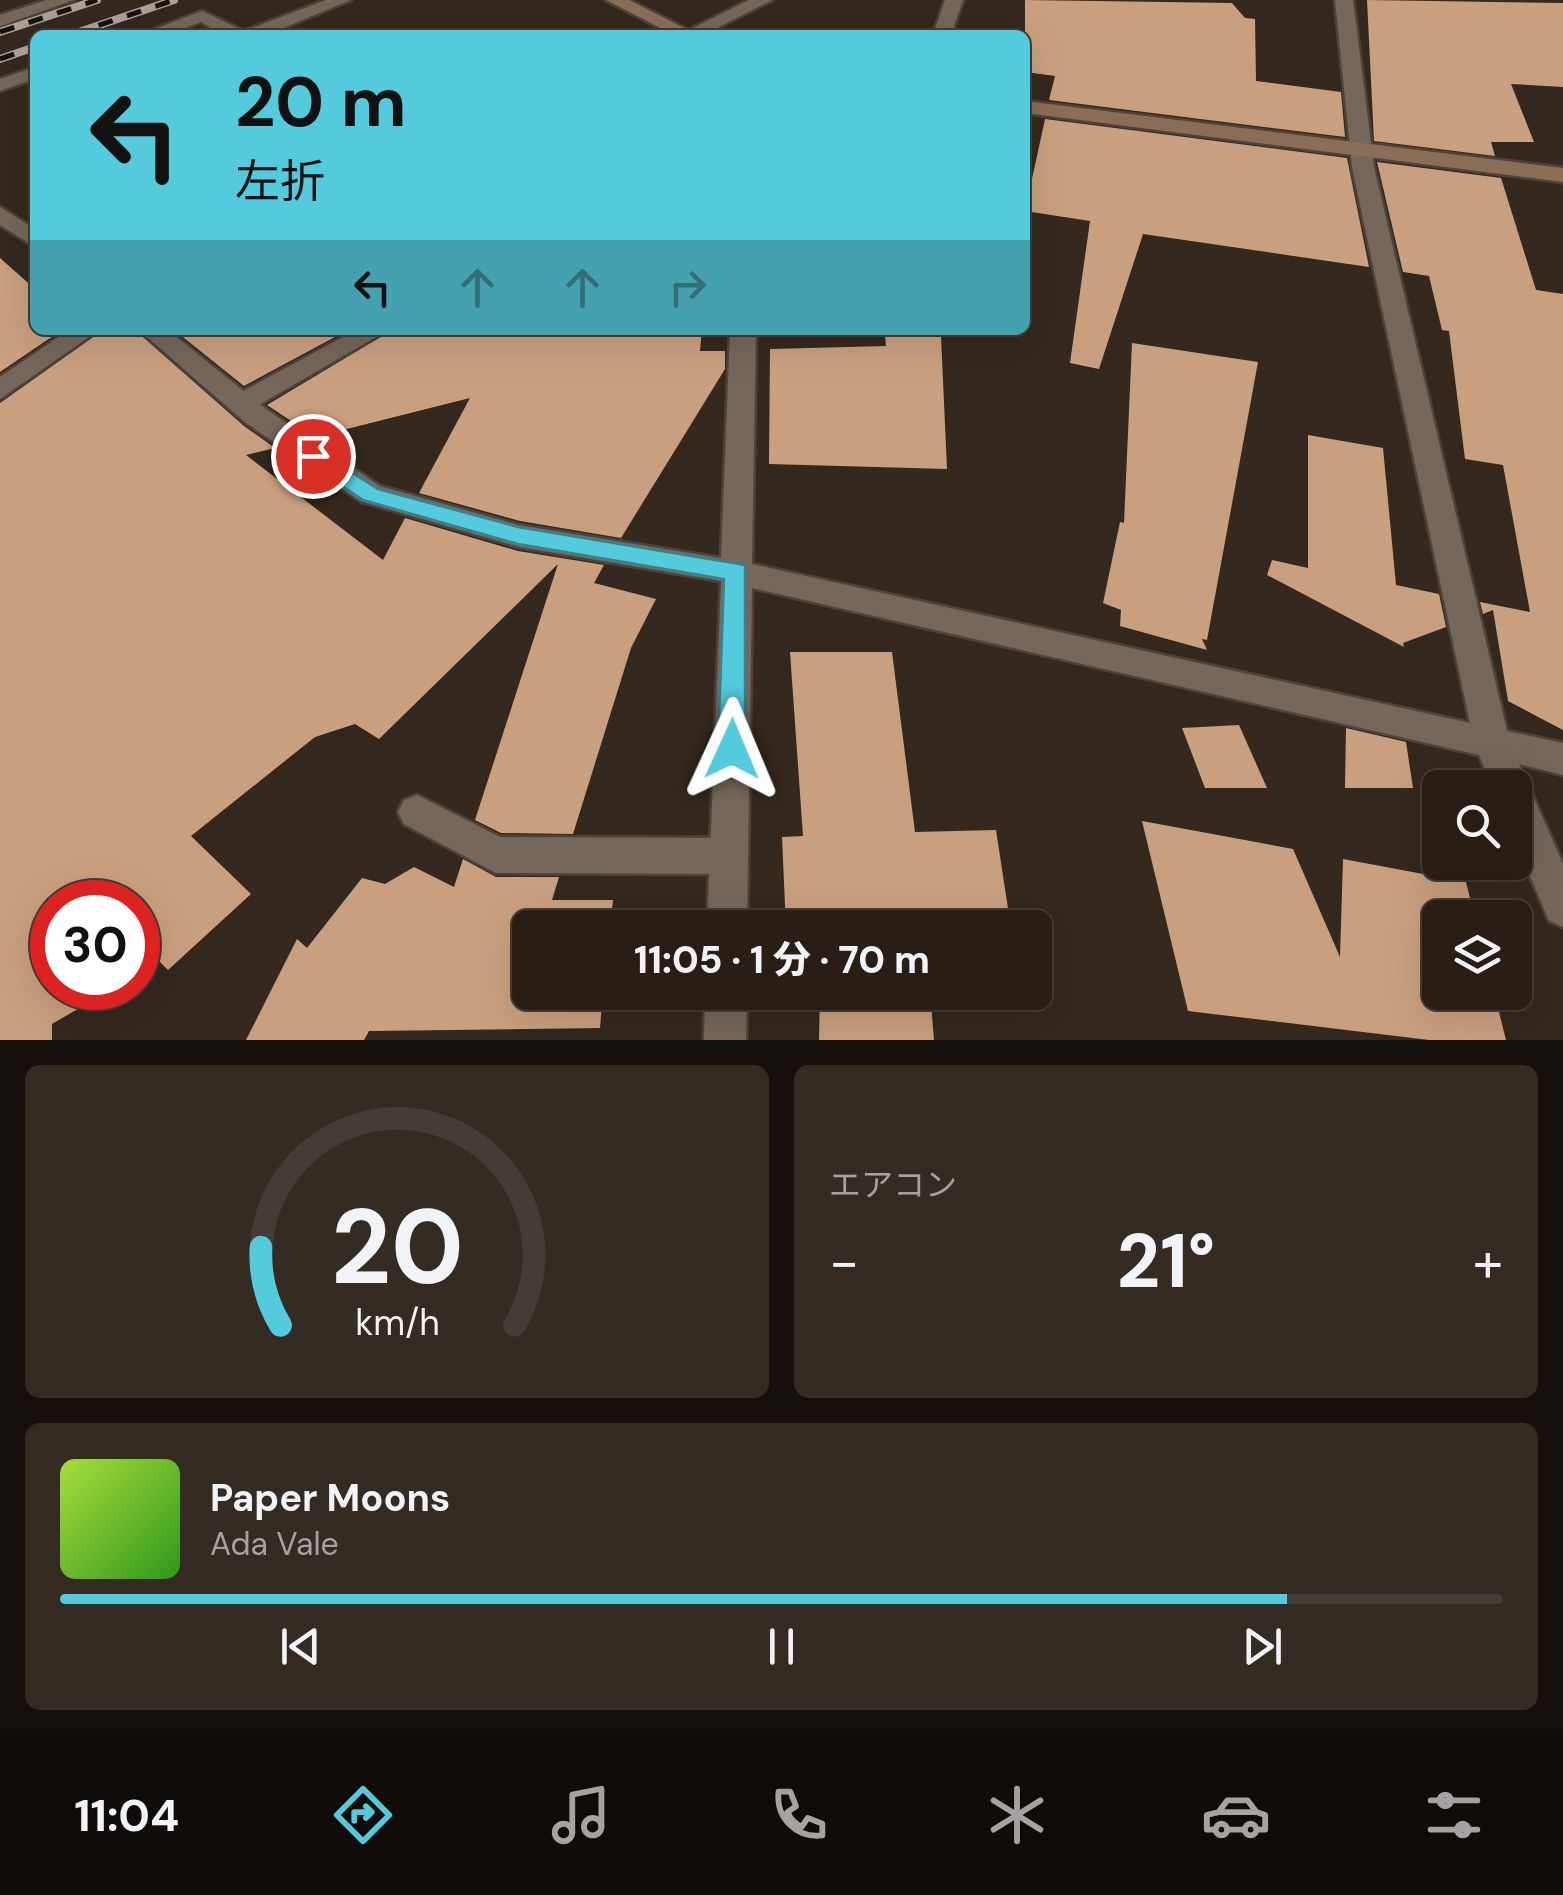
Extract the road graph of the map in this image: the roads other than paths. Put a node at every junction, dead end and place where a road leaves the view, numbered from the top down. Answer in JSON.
{"nodes":[{"id":1,"x":65,"y":0,"type":"edge"},
{"id":2,"x":342,"y":0,"type":"edge"},
{"id":3,"x":615,"y":0,"type":"edge"},
{"id":4,"x":764,"y":0,"type":"edge"},
{"id":5,"x":954,"y":0,"type":"edge"},
{"id":6,"x":1344,"y":0,"type":"edge"},
{"id":7,"x":0,"y":21,"type":"edge"},
{"id":8,"x":162,"y":30,"type":"edge"},
{"id":9,"x":229,"y":30,"type":"edge"},
{"id":10,"x":262,"y":30,"type":"edge"},
{"id":11,"x":678,"y":30,"type":"edge"},
{"id":12,"x":699,"y":30,"type":"edge"},
{"id":13,"x":944,"y":30,"type":"edge"},
{"id":14,"x":30,"y":76,"type":"edge"},
{"id":15,"x":0,"y":85,"type":"edge"},
{"id":16,"x":1030,"y":107,"type":"edge"},
{"id":17,"x":1360,"y":149,"type":"junction"},
{"id":18,"x":1563,"y":175,"type":"edge"},
{"id":19,"x":0,"y":214,"type":"edge"},
{"id":20,"x":30,"y":236,"type":"edge"},
{"id":21,"x":79,"y":335,"type":"edge"},
{"id":22,"x":158,"y":335,"type":"edge"},
{"id":23,"x":366,"y":335,"type":"edge"},
{"id":24,"x":743,"y":335,"type":"edge"},
{"id":25,"x":0,"y":390,"type":"edge"},
{"id":26,"x":240,"y":404,"type":"junction"},
{"id":27,"x":736,"y":572,"type":"junction"},
{"id":28,"x":1492,"y":744,"type":"junction"},
{"id":29,"x":1563,"y":759,"type":"edge"},
{"id":30,"x":1503,"y":770,"type":"edge"},
{"id":31,"x":417,"y":812,"type":"dead end"},
{"id":32,"x":1532,"y":836,"type":"edge"},
{"id":33,"x":729,"y":856,"type":"junction"},
{"id":34,"x":1563,"y":908,"type":"edge"},
{"id":35,"x":728,"y":910,"type":"edge"},
{"id":36,"x":725,"y":1010,"type":"edge"},
{"id":37,"x":724,"y":1040,"type":"edge"}],
"edges":[{"from":1,"to":7,"type":"street"},
{"from":2,"to":10,"type":"street"},
{"from":3,"to":11,"type":"street"},
{"from":4,"to":12,"type":"street"},
{"from":5,"to":13,"type":"street"},
{"from":6,"to":17,"type":"street"},
{"from":8,"to":9,"type":"street"},
{"from":14,"to":15,"type":"street"},
{"from":16,"to":17,"type":"street"},
{"from":17,"to":18,"type":"street"},
{"from":17,"to":28,"type":"street"},
{"from":19,"to":20,"type":"street"},
{"from":21,"to":25,"type":"street"},
{"from":22,"to":26,"type":"street"},
{"from":23,"to":26,"type":"street"},
{"from":24,"to":27,"type":"street"},
{"from":26,"to":27,"type":"street"},
{"from":27,"to":28,"type":"street"},
{"from":27,"to":33,"type":"street"},
{"from":28,"to":29,"type":"street"},
{"from":28,"to":30,"type":"street"},
{"from":31,"to":33,"type":"street"},
{"from":32,"to":34,"type":"street"},
{"from":33,"to":35,"type":"street"},
{"from":36,"to":37,"type":"street"}]}
